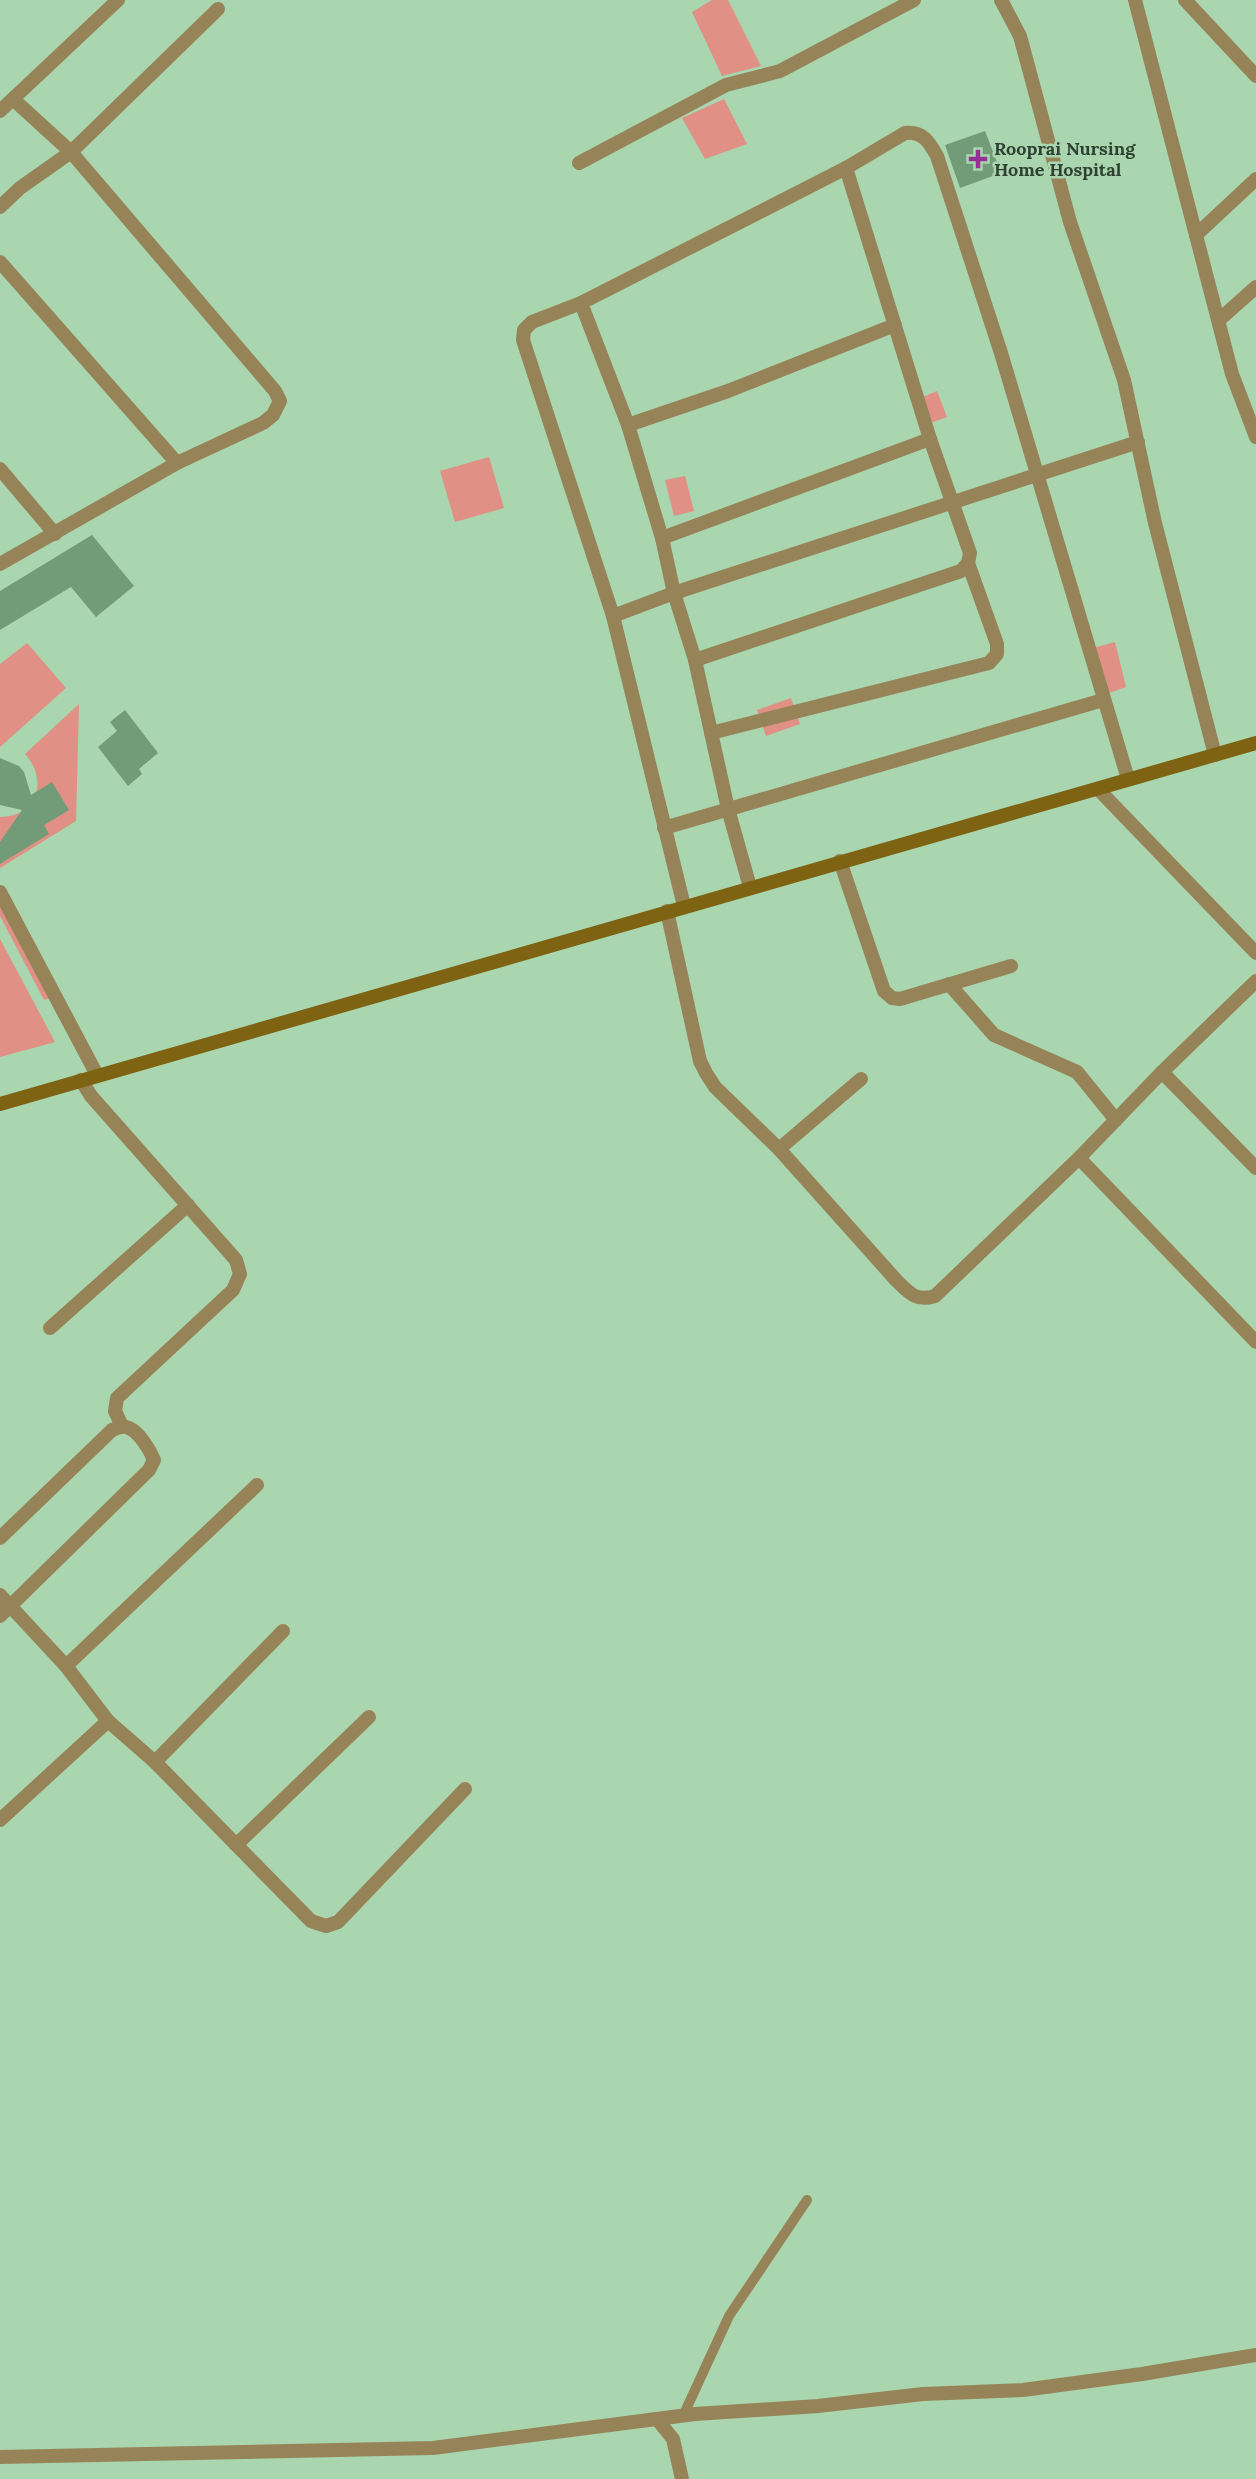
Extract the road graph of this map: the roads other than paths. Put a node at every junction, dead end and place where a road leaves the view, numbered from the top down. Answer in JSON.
{"nodes":[{"id":1,"x":118,"y":0,"type":"edge"},
{"id":2,"x":914,"y":0,"type":"edge"},
{"id":3,"x":1001,"y":0,"type":"edge"},
{"id":4,"x":1135,"y":0,"type":"edge"},
{"id":5,"x":1185,"y":0,"type":"edge"},
{"id":6,"x":218,"y":9,"type":"dead end"},
{"id":7,"x":1256,"y":76,"type":"edge"},
{"id":8,"x":13,"y":99,"type":"junction"},
{"id":9,"x":0,"y":111,"type":"edge"},
{"id":10,"x":71,"y":152,"type":"junction"},
{"id":11,"x":579,"y":163,"type":"dead end"},
{"id":12,"x":846,"y":168,"type":"junction"},
{"id":13,"x":1256,"y":178,"type":"edge"},
{"id":14,"x":0,"y":207,"type":"edge"},
{"id":15,"x":1196,"y":235,"type":"junction"},
{"id":16,"x":0,"y":262,"type":"edge"},
{"id":17,"x":1256,"y":286,"type":"edge"},
{"id":18,"x":581,"y":303,"type":"junction"},
{"id":19,"x":1219,"y":320,"type":"junction"},
{"id":20,"x":895,"y":325,"type":"junction"},
{"id":21,"x":628,"y":425,"type":"junction"},
{"id":22,"x":1256,"y":437,"type":"edge"},
{"id":23,"x":930,"y":439,"type":"junction"},
{"id":24,"x":1139,"y":442,"type":"junction"},
{"id":25,"x":177,"y":463,"type":"junction"},
{"id":26,"x":0,"y":469,"type":"edge"},
{"id":27,"x":1036,"y":474,"type":"junction"},
{"id":28,"x":951,"y":503,"type":"junction"},
{"id":29,"x":55,"y":534,"type":"junction"},
{"id":30,"x":662,"y":538,"type":"junction"},
{"id":31,"x":968,"y":563,"type":"junction"},
{"id":32,"x":0,"y":564,"type":"edge"},
{"id":33,"x":674,"y":593,"type":"junction"},
{"id":34,"x":613,"y":615,"type":"junction"},
{"id":35,"x":695,"y":660,"type":"junction"},
{"id":36,"x":1103,"y":700,"type":"junction"},
{"id":37,"x":711,"y":733,"type":"junction"},
{"id":38,"x":1256,"y":743,"type":"edge"},
{"id":39,"x":1215,"y":755,"type":"junction"},
{"id":40,"x":1128,"y":779,"type":"junction"},
{"id":41,"x":1098,"y":789,"type":"junction"},
{"id":42,"x":728,"y":809,"type":"junction"},
{"id":43,"x":664,"y":828,"type":"junction"},
{"id":44,"x":840,"y":861,"type":"junction"},
{"id":45,"x":750,"y":887,"type":"junction"},
{"id":46,"x":0,"y":892,"type":"edge"},
{"id":47,"x":684,"y":906,"type":"junction"},
{"id":48,"x":667,"y":911,"type":"junction"},
{"id":49,"x":1256,"y":953,"type":"edge"},
{"id":50,"x":1011,"y":966,"type":"dead end"},
{"id":51,"x":1256,"y":981,"type":"edge"},
{"id":52,"x":949,"y":984,"type":"junction"},
{"id":53,"x":1162,"y":1072,"type":"junction"},
{"id":54,"x":97,"y":1075,"type":"junction"},
{"id":55,"x":861,"y":1079,"type":"dead end"},
{"id":56,"x":81,"y":1080,"type":"junction"},
{"id":57,"x":0,"y":1104,"type":"edge"},
{"id":58,"x":1116,"y":1120,"type":"junction"},
{"id":59,"x":779,"y":1149,"type":"junction"},
{"id":60,"x":1079,"y":1158,"type":"junction"},
{"id":61,"x":1256,"y":1168,"type":"edge"},
{"id":62,"x":188,"y":1205,"type":"junction"},
{"id":63,"x":50,"y":1328,"type":"dead end"},
{"id":64,"x":1256,"y":1342,"type":"edge"},
{"id":65,"x":122,"y":1426,"type":"junction"},
{"id":66,"x":257,"y":1485,"type":"dead end"},
{"id":67,"x":0,"y":1538,"type":"edge"},
{"id":68,"x":0,"y":1595,"type":"edge"},
{"id":69,"x":5,"y":1611,"type":"edge"},
{"id":70,"x":282,"y":1631,"type":"dead end"},
{"id":71,"x":66,"y":1666,"type":"junction"},
{"id":72,"x":369,"y":1717,"type":"dead end"},
{"id":73,"x":108,"y":1721,"type":"junction"},
{"id":74,"x":155,"y":1762,"type":"junction"},
{"id":75,"x":465,"y":1789,"type":"dead end"},
{"id":76,"x":0,"y":1820,"type":"edge"},
{"id":77,"x":236,"y":1846,"type":"junction"},
{"id":78,"x":807,"y":2200,"type":"dead end"},
{"id":79,"x":1256,"y":2356,"type":"edge"},
{"id":80,"x":683,"y":2416,"type":"junction"},
{"id":81,"x":657,"y":2419,"type":"junction"},
{"id":82,"x":0,"y":2457,"type":"edge"},
{"id":83,"x":682,"y":2479,"type":"edge"}],
"edges":[{"from":1,"to":8,"type":"street"},
{"from":2,"to":11,"type":"street"},
{"from":3,"to":24,"type":"street"},
{"from":4,"to":15,"type":"street"},
{"from":5,"to":7,"type":"street"},
{"from":6,"to":10,"type":"street"},
{"from":8,"to":9,"type":"street"},
{"from":8,"to":10,"type":"street"},
{"from":10,"to":14,"type":"street"},
{"from":10,"to":25,"type":"street"},
{"from":12,"to":18,"type":"street"},
{"from":12,"to":20,"type":"street"},
{"from":12,"to":27,"type":"street"},
{"from":13,"to":15,"type":"street"},
{"from":15,"to":19,"type":"street"},
{"from":16,"to":25,"type":"street"},
{"from":17,"to":19,"type":"street"},
{"from":18,"to":21,"type":"street"},
{"from":18,"to":34,"type":"street"},
{"from":19,"to":22,"type":"street"},
{"from":20,"to":21,"type":"street"},
{"from":20,"to":23,"type":"street"},
{"from":21,"to":30,"type":"street"},
{"from":23,"to":28,"type":"street"},
{"from":23,"to":30,"type":"street"},
{"from":24,"to":27,"type":"street"},
{"from":24,"to":39,"type":"street"},
{"from":25,"to":29,"type":"street"},
{"from":26,"to":29,"type":"street"},
{"from":27,"to":28,"type":"street"},
{"from":27,"to":36,"type":"street"},
{"from":28,"to":31,"type":"street"},
{"from":28,"to":33,"type":"street"},
{"from":29,"to":32,"type":"street"},
{"from":30,"to":33,"type":"street"},
{"from":31,"to":35,"type":"street"},
{"from":31,"to":37,"type":"street"},
{"from":33,"to":34,"type":"street"},
{"from":33,"to":35,"type":"street"},
{"from":34,"to":43,"type":"street"},
{"from":35,"to":37,"type":"street"},
{"from":36,"to":40,"type":"street"},
{"from":36,"to":42,"type":"street"},
{"from":37,"to":42,"type":"street"},
{"from":38,"to":39,"type":"street"},
{"from":39,"to":40,"type":"street"},
{"from":40,"to":41,"type":"street"},
{"from":41,"to":44,"type":"street"},
{"from":41,"to":49,"type":"street"},
{"from":42,"to":43,"type":"street"},
{"from":42,"to":45,"type":"street"},
{"from":43,"to":47,"type":"street"},
{"from":44,"to":45,"type":"street"},
{"from":44,"to":52,"type":"street"},
{"from":45,"to":47,"type":"street"},
{"from":46,"to":54,"type":"street"},
{"from":47,"to":48,"type":"street"},
{"from":48,"to":54,"type":"street"},
{"from":48,"to":59,"type":"street"},
{"from":50,"to":52,"type":"street"},
{"from":51,"to":53,"type":"street"},
{"from":52,"to":58,"type":"street"},
{"from":53,"to":58,"type":"street"},
{"from":53,"to":61,"type":"street"},
{"from":54,"to":56,"type":"street"},
{"from":55,"to":59,"type":"street"},
{"from":56,"to":57,"type":"street"},
{"from":56,"to":62,"type":"street"},
{"from":58,"to":60,"type":"street"},
{"from":59,"to":60,"type":"street"},
{"from":60,"to":64,"type":"street"},
{"from":62,"to":63,"type":"street"},
{"from":62,"to":65,"type":"street"},
{"from":65,"to":67,"type":"street"},
{"from":65,"to":69,"type":"street"},
{"from":66,"to":71,"type":"street"},
{"from":68,"to":69,"type":"street"},
{"from":69,"to":71,"type":"street"},
{"from":70,"to":74,"type":"street"},
{"from":71,"to":73,"type":"street"},
{"from":72,"to":77,"type":"street"},
{"from":73,"to":74,"type":"street"},
{"from":73,"to":76,"type":"street"},
{"from":74,"to":77,"type":"street"},
{"from":75,"to":77,"type":"street"},
{"from":78,"to":80,"type":"lane"},
{"from":79,"to":80,"type":"street"},
{"from":80,"to":81,"type":"street"},
{"from":81,"to":82,"type":"street"},
{"from":81,"to":83,"type":"street"}]}
